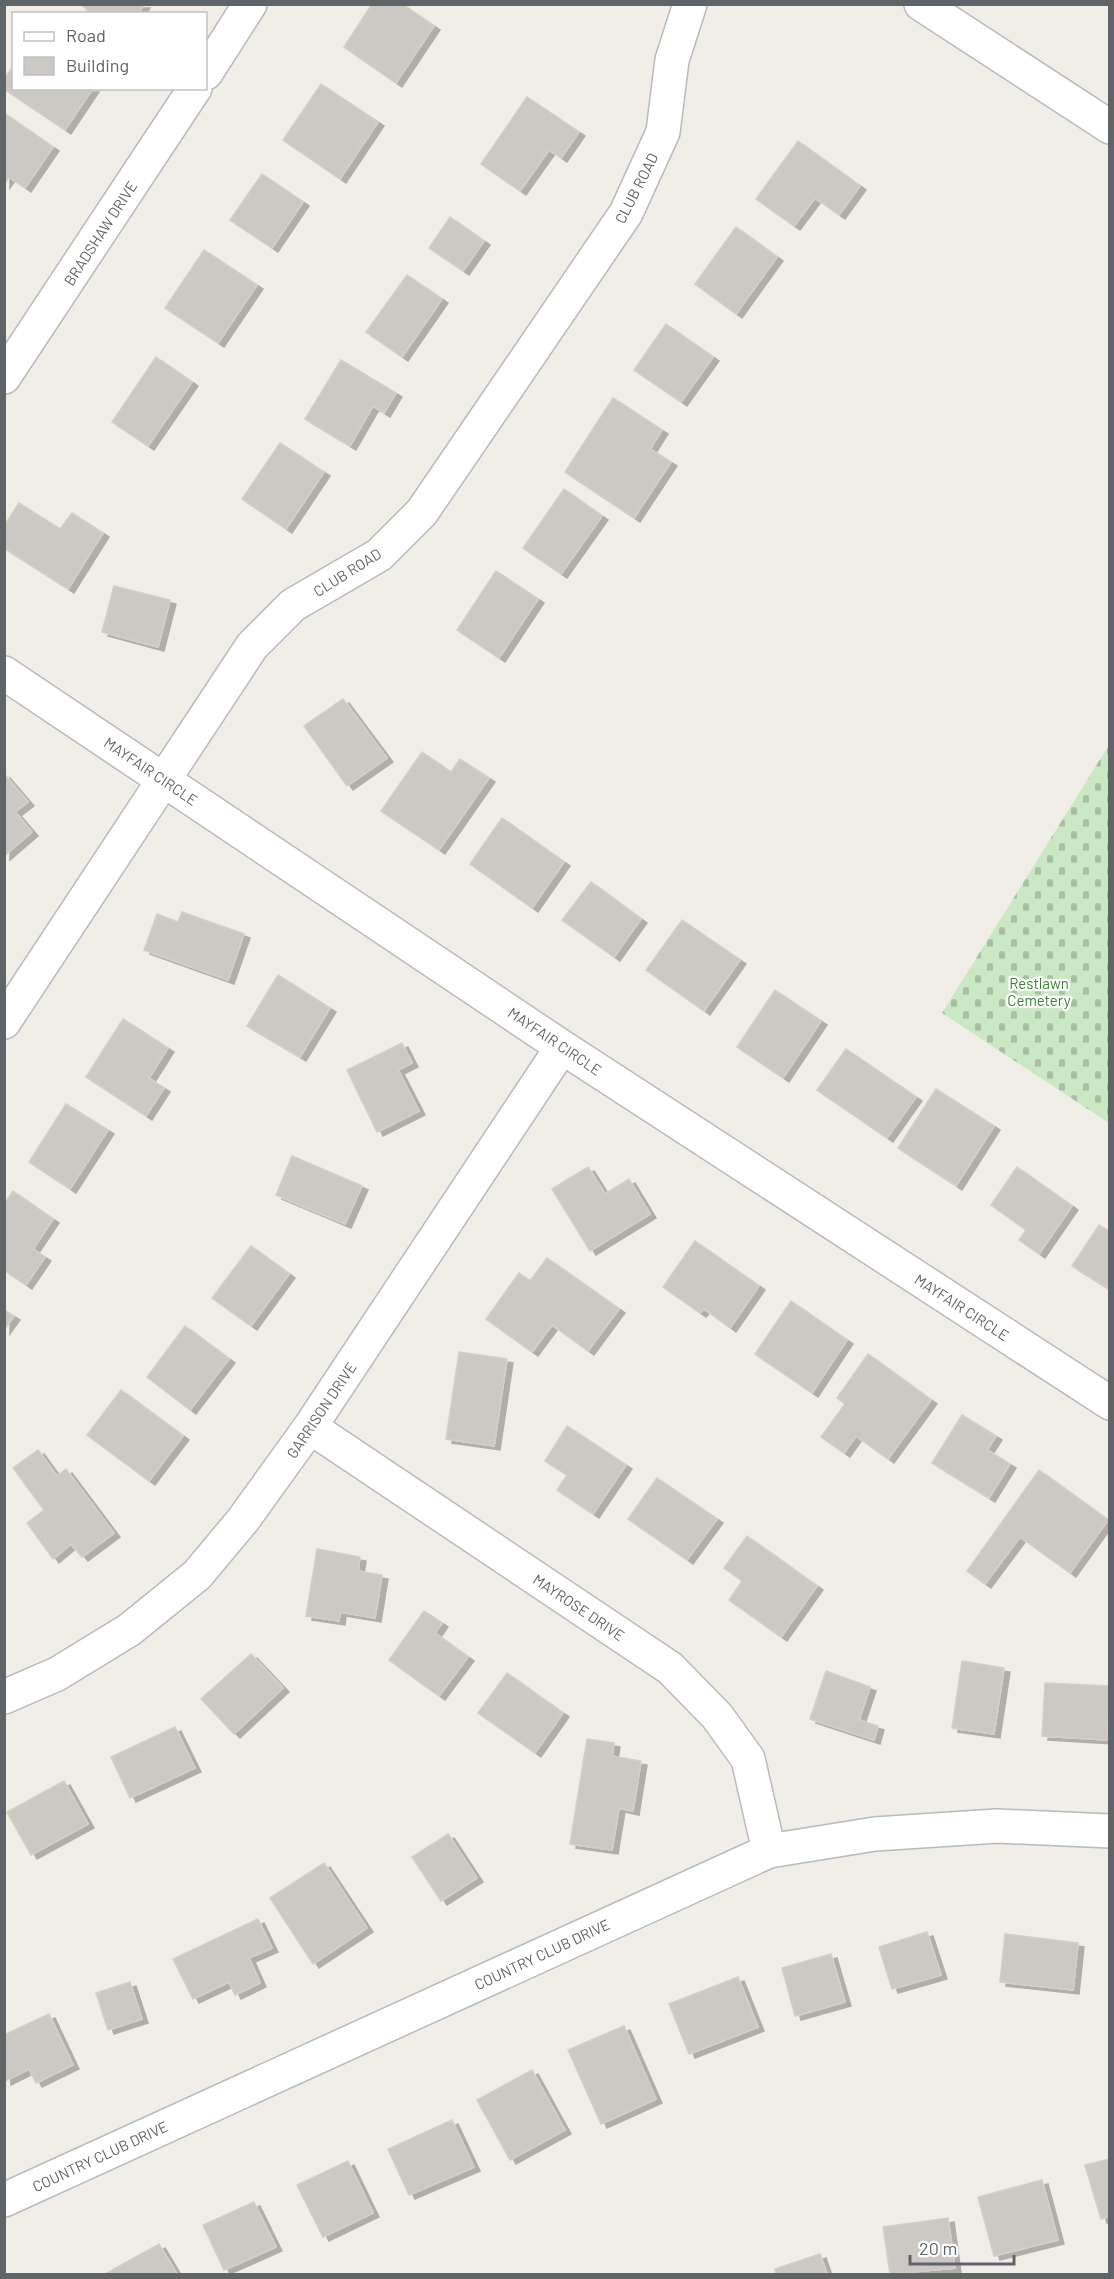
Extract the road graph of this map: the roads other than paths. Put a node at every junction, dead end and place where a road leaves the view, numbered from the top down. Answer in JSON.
{"nodes":[{"id":1,"x":250,"y":4,"type":"edge"},
{"id":2,"x":690,"y":4,"type":"edge"},
{"id":3,"x":921,"y":4,"type":"edge"},
{"id":4,"x":207,"y":71,"type":"edge"},
{"id":5,"x":194,"y":90,"type":"edge"},
{"id":6,"x":1110,"y":127,"type":"edge"},
{"id":7,"x":4,"y":378,"type":"edge"},
{"id":8,"x":4,"y":673,"type":"edge"},
{"id":9,"x":164,"y":779,"type":"junction"},
{"id":10,"x":4,"y":1022,"type":"edge"},
{"id":11,"x":562,"y":1047,"type":"junction"},
{"id":12,"x":1110,"y":1403,"type":"edge"},
{"id":13,"x":310,"y":1427,"type":"junction"},
{"id":14,"x":4,"y":1697,"type":"edge"},
{"id":15,"x":1110,"y":1831,"type":"edge"},
{"id":16,"x":769,"y":1851,"type":"junction"},
{"id":17,"x":4,"y":2200,"type":"edge"}],
"edges":[{"from":1,"to":4,"type":"street"},
{"from":2,"to":9,"type":"street","name":"CLUB ROAD"},
{"from":3,"to":6,"type":"street"},
{"from":5,"to":7,"type":"street","name":"BRADSHAW DRIVE"},
{"from":8,"to":9,"type":"street","name":"MAYFAIR CIRCLE"},
{"from":9,"to":10,"type":"street","name":"CLUB ROAD"},
{"from":9,"to":11,"type":"street","name":"MAYFAIR CIRCLE"},
{"from":11,"to":12,"type":"street","name":"MAYFAIR CIRCLE"},
{"from":11,"to":13,"type":"street","name":"GARRISON DRIVE"},
{"from":13,"to":14,"type":"street","name":"GARRISON DRIVE"},
{"from":13,"to":16,"type":"street","name":"MAYROSE DRIVE"},
{"from":15,"to":16,"type":"street","name":"COUNTRY CLUB DRIVE"},
{"from":16,"to":17,"type":"street","name":"COUNTRY CLUB DRIVE"}]}
